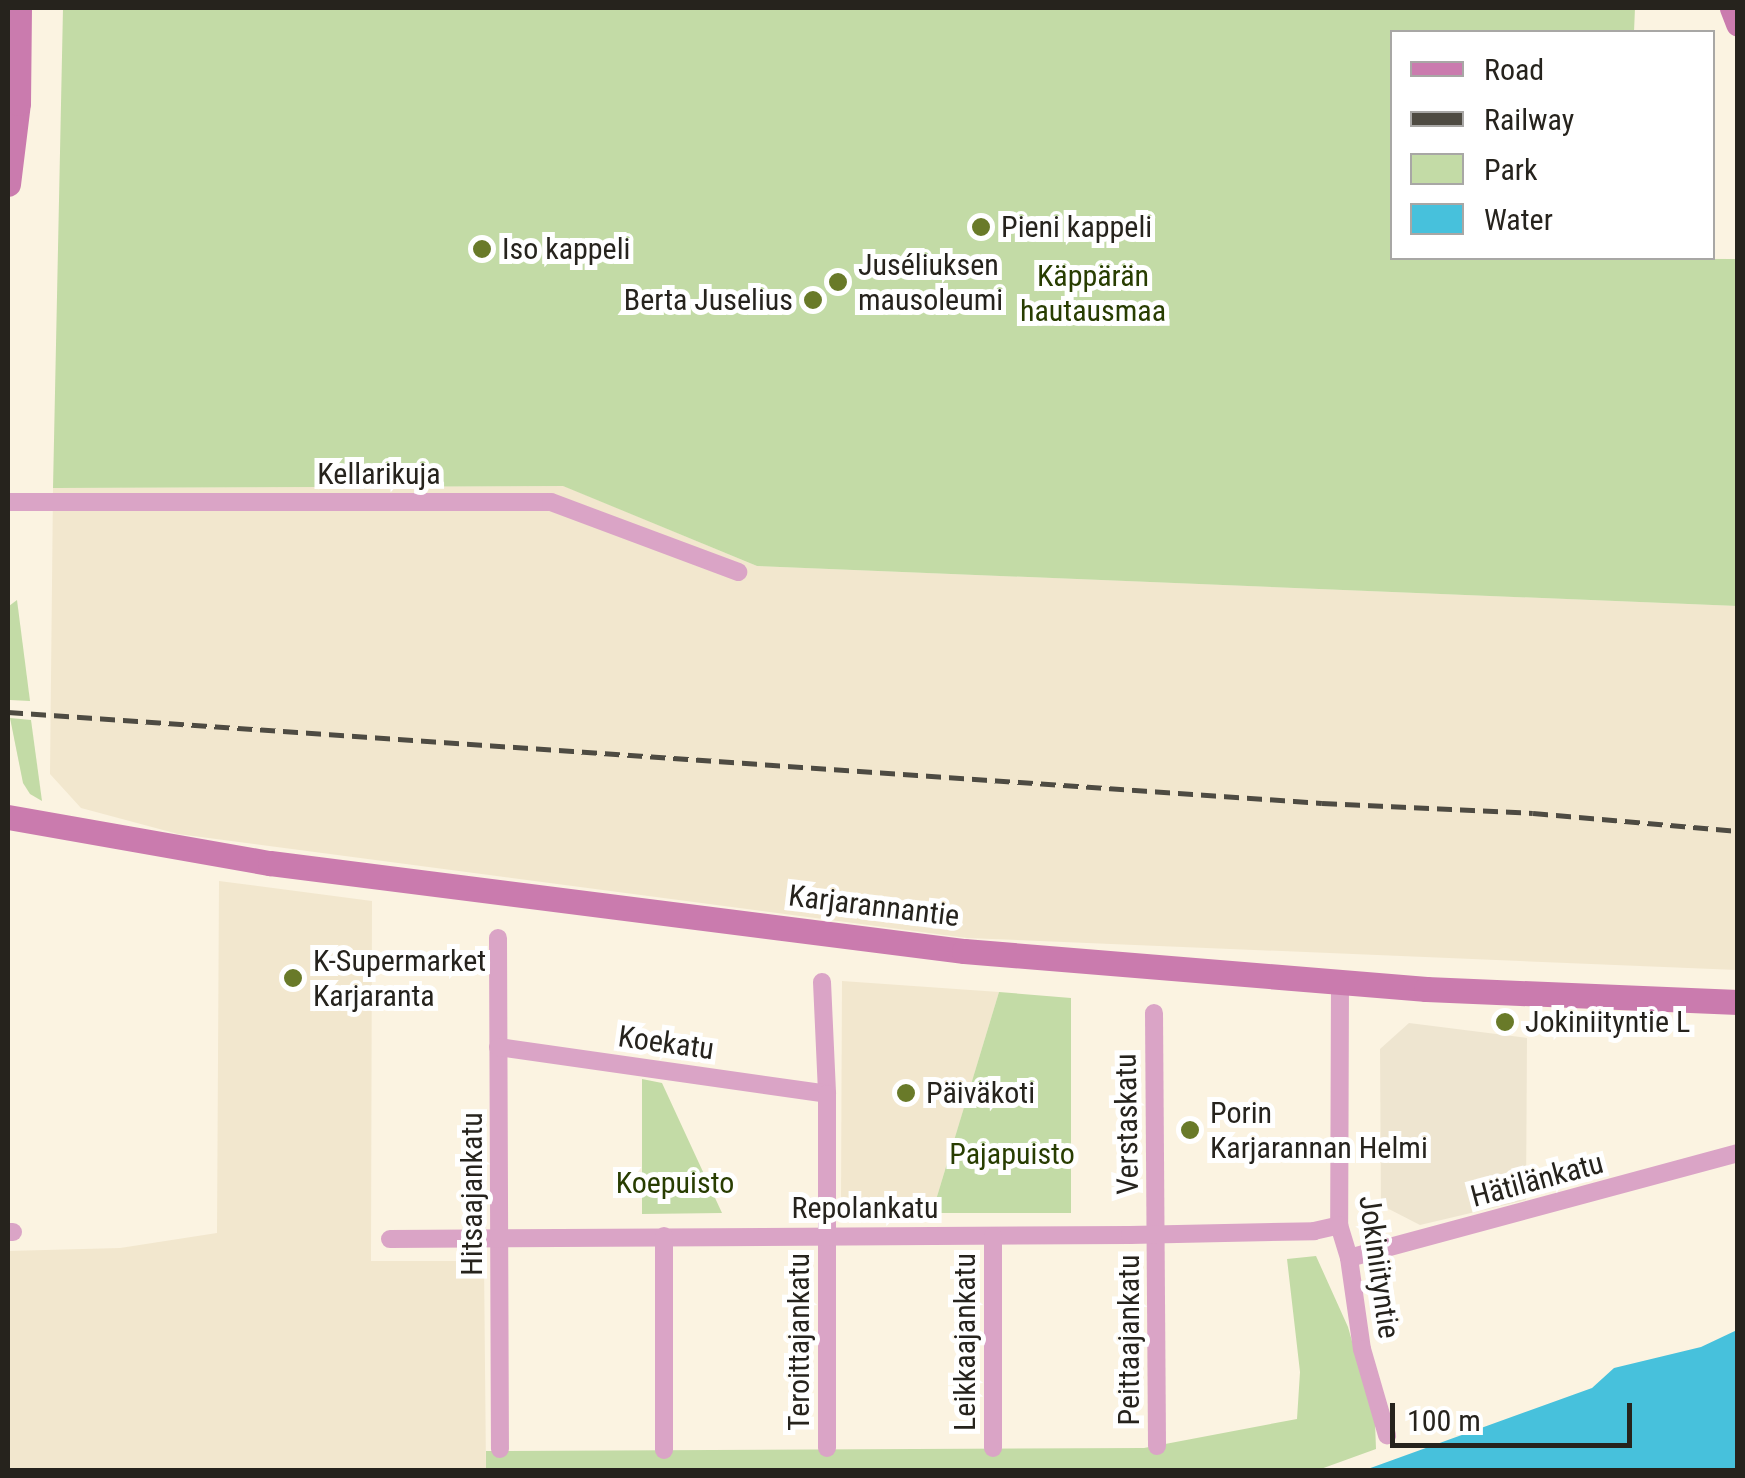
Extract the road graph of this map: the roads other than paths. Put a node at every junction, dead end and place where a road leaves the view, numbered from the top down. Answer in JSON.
{"nodes":[{"id":1,"x":20,"y":8,"type":"edge"},
{"id":2,"x":1732,"y":8,"type":"edge"},
{"id":3,"x":1738,"y":24,"type":"edge"},
{"id":4,"x":8,"y":184,"type":"edge"},
{"id":5,"x":8,"y":502,"type":"edge"},
{"id":6,"x":738,"y":572,"type":"dead end"},
{"id":7,"x":8,"y":816,"type":"edge"},
{"id":8,"x":498,"y":938,"type":"dead end"},
{"id":9,"x":822,"y":982,"type":"dead end"},
{"id":10,"x":1340,"y":983,"type":"junction"},
{"id":11,"x":1738,"y":1002,"type":"edge"},
{"id":12,"x":1154,"y":1013,"type":"dead end"},
{"id":13,"x":498,"y":1046,"type":"junction"},
{"id":14,"x":827,"y":1094,"type":"junction"},
{"id":15,"x":1738,"y":1153,"type":"edge"},
{"id":16,"x":1339,"y":1225,"type":"junction"},
{"id":17,"x":1156,"y":1234,"type":"junction"},
{"id":18,"x":826,"y":1235,"type":"junction"},
{"id":19,"x":664,"y":1236,"type":"junction"},
{"id":20,"x":993,"y":1236,"type":"junction"},
{"id":21,"x":500,"y":1237,"type":"junction"},
{"id":22,"x":390,"y":1239,"type":"dead end"},
{"id":23,"x":1349,"y":1258,"type":"junction"},
{"id":24,"x":1387,"y":1435,"type":"dead end"},
{"id":25,"x":1157,"y":1446,"type":"dead end"},
{"id":26,"x":827,"y":1448,"type":"dead end"},
{"id":27,"x":993,"y":1448,"type":"dead end"},
{"id":28,"x":500,"y":1449,"type":"dead end"},
{"id":29,"x":664,"y":1450,"type":"dead end"}],
"edges":[{"from":1,"to":4,"type":"main road"},
{"from":2,"to":3,"type":"main road"},
{"from":5,"to":6,"type":"street","name":"Kellarikuja"},
{"from":7,"to":10,"type":"main road","name":"Karjarannantie"},
{"from":8,"to":13,"type":"street","name":"Hitsaajankatu"},
{"from":9,"to":14,"type":"street"},
{"from":10,"to":11,"type":"main road","name":"Karjarannantie"},
{"from":10,"to":16,"type":"street","name":"Jokiniityntie"},
{"from":12,"to":17,"type":"street","name":"Verstaskatu"},
{"from":13,"to":14,"type":"street","name":"Koekatu"},
{"from":13,"to":21,"type":"street","name":"Hitsaajankatu"},
{"from":14,"to":18,"type":"street"},
{"from":15,"to":23,"type":"street","name":"Hätilänkatu"},
{"from":16,"to":17,"type":"street","name":"Repolankatu"},
{"from":16,"to":23,"type":"street","name":"Jokiniityntie"},
{"from":17,"to":20,"type":"street","name":"Repolankatu"},
{"from":17,"to":25,"type":"street","name":"Peittaajankatu"},
{"from":18,"to":19,"type":"street","name":"Repolankatu"},
{"from":18,"to":20,"type":"street","name":"Repolankatu"},
{"from":18,"to":26,"type":"street","name":"Teroittajankatu"},
{"from":19,"to":21,"type":"street","name":"Repolankatu"},
{"from":19,"to":29,"type":"street"},
{"from":20,"to":27,"type":"street","name":"Leikkaajankatu"},
{"from":21,"to":22,"type":"street","name":"Repolankatu"},
{"from":21,"to":28,"type":"street","name":"Hitsaajankatu"},
{"from":23,"to":24,"type":"street","name":"Jokiniityntie"}]}
